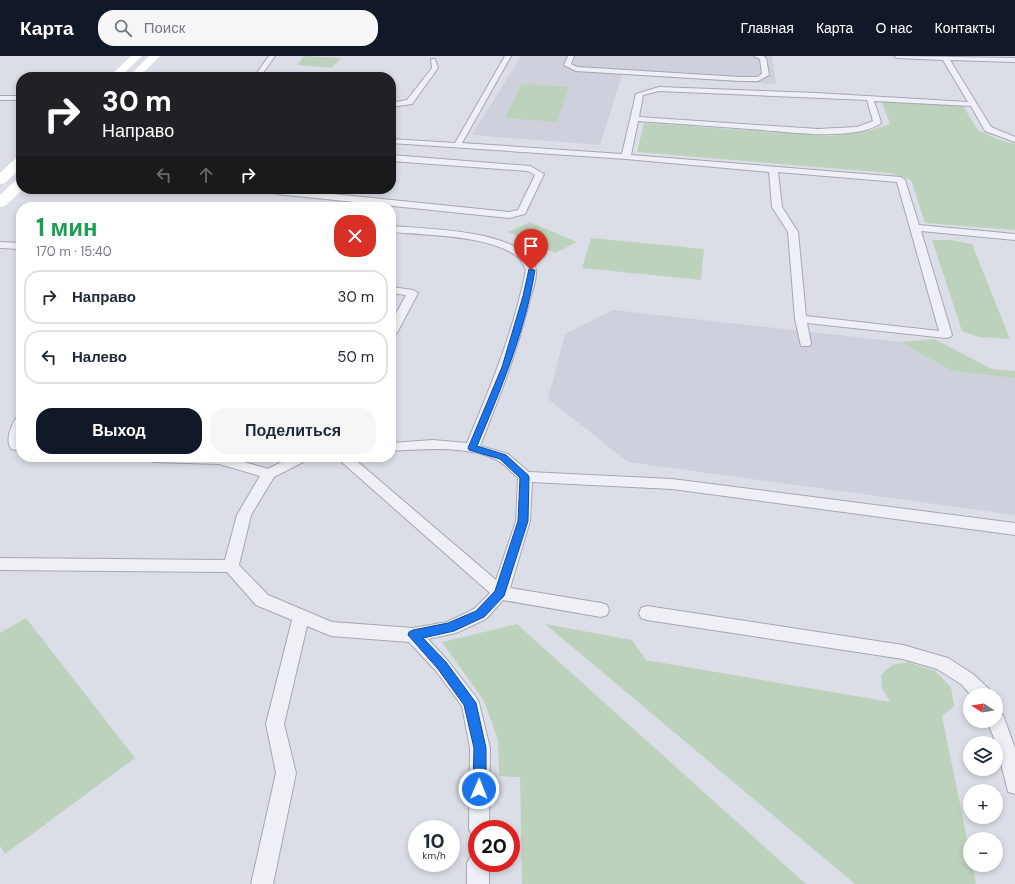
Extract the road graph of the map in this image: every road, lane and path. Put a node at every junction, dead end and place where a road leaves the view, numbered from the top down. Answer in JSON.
{"nodes":[{"id":1,"x":137,"y":56,"type":"edge"},
{"id":2,"x":155,"y":56,"type":"edge"},
{"id":3,"x":272,"y":56,"type":"edge"},
{"id":4,"x":508,"y":56,"type":"edge"},
{"id":5,"x":571,"y":56,"type":"edge"},
{"id":6,"x":757,"y":56,"type":"edge"},
{"id":7,"x":897,"y":56,"type":"edge"},
{"id":8,"x":945,"y":57,"type":"edge"},
{"id":9,"x":991,"y":57,"type":"edge"},
{"id":10,"x":433,"y":60,"type":"dead end"},
{"id":11,"x":1015,"y":60,"type":"edge"},
{"id":12,"x":119,"y":72,"type":"edge"},
{"id":13,"x":138,"y":72,"type":"edge"},
{"id":14,"x":261,"y":72,"type":"edge"},
{"id":15,"x":0,"y":98,"type":"edge"},
{"id":16,"x":16,"y":98,"type":"edge"},
{"id":17,"x":870,"y":98,"type":"junction"},
{"id":18,"x":396,"y":104,"type":"edge"},
{"id":19,"x":972,"y":104,"type":"junction"},
{"id":20,"x":636,"y":119,"type":"junction"},
{"id":21,"x":1015,"y":140,"type":"edge"},
{"id":22,"x":396,"y":142,"type":"edge"},
{"id":23,"x":417,"y":144,"type":"junction"},
{"id":24,"x":457,"y":146,"type":"junction"},
{"id":25,"x":626,"y":157,"type":"junction"},
{"id":26,"x":396,"y":159,"type":"edge"},
{"id":27,"x":407,"y":160,"type":"junction"},
{"id":28,"x":16,"y":166,"type":"edge"},
{"id":29,"x":773,"y":169,"type":"junction"},
{"id":30,"x":0,"y":180,"type":"edge"},
{"id":31,"x":16,"y":188,"type":"edge"},
{"id":32,"x":306,"y":194,"type":"edge"},
{"id":33,"x":383,"y":202,"type":"edge"},
{"id":34,"x":0,"y":203,"type":"edge"},
{"id":35,"x":396,"y":203,"type":"edge"},
{"id":36,"x":915,"y":228,"type":"junction"},
{"id":37,"x":396,"y":229,"type":"edge"},
{"id":38,"x":1015,"y":237,"type":"edge"},
{"id":39,"x":0,"y":245,"type":"edge"},
{"id":40,"x":16,"y":246,"type":"edge"},
{"id":41,"x":396,"y":291,"type":"edge"},
{"id":42,"x":801,"y":319,"type":"junction"},
{"id":43,"x":396,"y":324,"type":"edge"},
{"id":44,"x":805,"y":344,"type":"dead end"},
{"id":45,"x":396,"y":447,"type":"edge"},
{"id":46,"x":472,"y":448,"type":"junction"},
{"id":47,"x":226,"y":462,"type":"edge"},
{"id":48,"x":292,"y":462,"type":"edge"},
{"id":49,"x":349,"y":462,"type":"edge"},
{"id":50,"x":269,"y":474,"type":"junction"},
{"id":51,"x":525,"y":477,"type":"junction"},
{"id":52,"x":1015,"y":529,"type":"edge"},
{"id":53,"x":0,"y":564,"type":"edge"},
{"id":54,"x":231,"y":566,"type":"junction"},
{"id":55,"x":500,"y":593,"type":"junction"},
{"id":56,"x":601,"y":610,"type":"dead end"},
{"id":57,"x":647,"y":613,"type":"dead end"},
{"id":58,"x":301,"y":617,"type":"junction"},
{"id":59,"x":413,"y":635,"type":"junction"},
{"id":60,"x":976,"y":688,"type":"edge"},
{"id":61,"x":999,"y":728,"type":"edge"},
{"id":62,"x":1015,"y":786,"type":"edge"},
{"id":63,"x":478,"y":820,"type":"edge"},
{"id":64,"x":478,"y":872,"type":"edge"},
{"id":65,"x":262,"y":884,"type":"edge"},
{"id":66,"x":478,"y":884,"type":"edge"}],
"edges":[{"from":1,"to":12,"type":"main road"},
{"from":2,"to":13,"type":"main road"},
{"from":3,"to":14,"type":"lane"},
{"from":4,"to":24,"type":"lane"},
{"from":5,"to":6,"type":"lane"},
{"from":7,"to":8,"type":"lane"},
{"from":8,"to":9,"type":"lane"},
{"from":8,"to":19,"type":"lane"},
{"from":9,"to":11,"type":"lane"},
{"from":10,"to":18,"type":"lane"},
{"from":15,"to":16,"type":"lane"},
{"from":17,"to":19,"type":"lane"},
{"from":17,"to":20,"type":"lane"},
{"from":17,"to":20,"type":"lane"},
{"from":19,"to":21,"type":"lane"},
{"from":20,"to":25,"type":"lane"},
{"from":22,"to":23,"type":"lane"},
{"from":23,"to":24,"type":"lane"},
{"from":23,"to":27,"type":"lane"},
{"from":24,"to":25,"type":"lane"},
{"from":25,"to":29,"type":"lane"},
{"from":26,"to":27,"type":"lane"},
{"from":27,"to":35,"type":"lane"},
{"from":28,"to":30,"type":"main road"},
{"from":29,"to":36,"type":"lane"},
{"from":29,"to":42,"type":"lane"},
{"from":31,"to":34,"type":"main road"},
{"from":32,"to":33,"type":"lane"},
{"from":36,"to":38,"type":"lane"},
{"from":36,"to":42,"type":"lane"},
{"from":37,"to":46,"type":"lane"},
{"from":39,"to":40,"type":"lane"},
{"from":41,"to":43,"type":"lane"},
{"from":42,"to":44,"type":"lane"},
{"from":45,"to":46,"type":"lane"},
{"from":46,"to":51,"type":"lane"},
{"from":47,"to":50,"type":"lane"},
{"from":48,"to":50,"type":"lane"},
{"from":49,"to":55,"type":"lane"},
{"from":50,"to":54,"type":"lane"},
{"from":51,"to":52,"type":"lane"},
{"from":51,"to":55,"type":"lane"},
{"from":53,"to":54,"type":"lane"},
{"from":54,"to":58,"type":"lane"},
{"from":55,"to":56,"type":"lane"},
{"from":55,"to":59,"type":"lane"},
{"from":57,"to":60,"type":"lane"},
{"from":58,"to":59,"type":"lane"},
{"from":58,"to":65,"type":"lane"},
{"from":59,"to":63,"type":"lane"},
{"from":61,"to":62,"type":"lane"},
{"from":64,"to":66,"type":"lane"}]}
